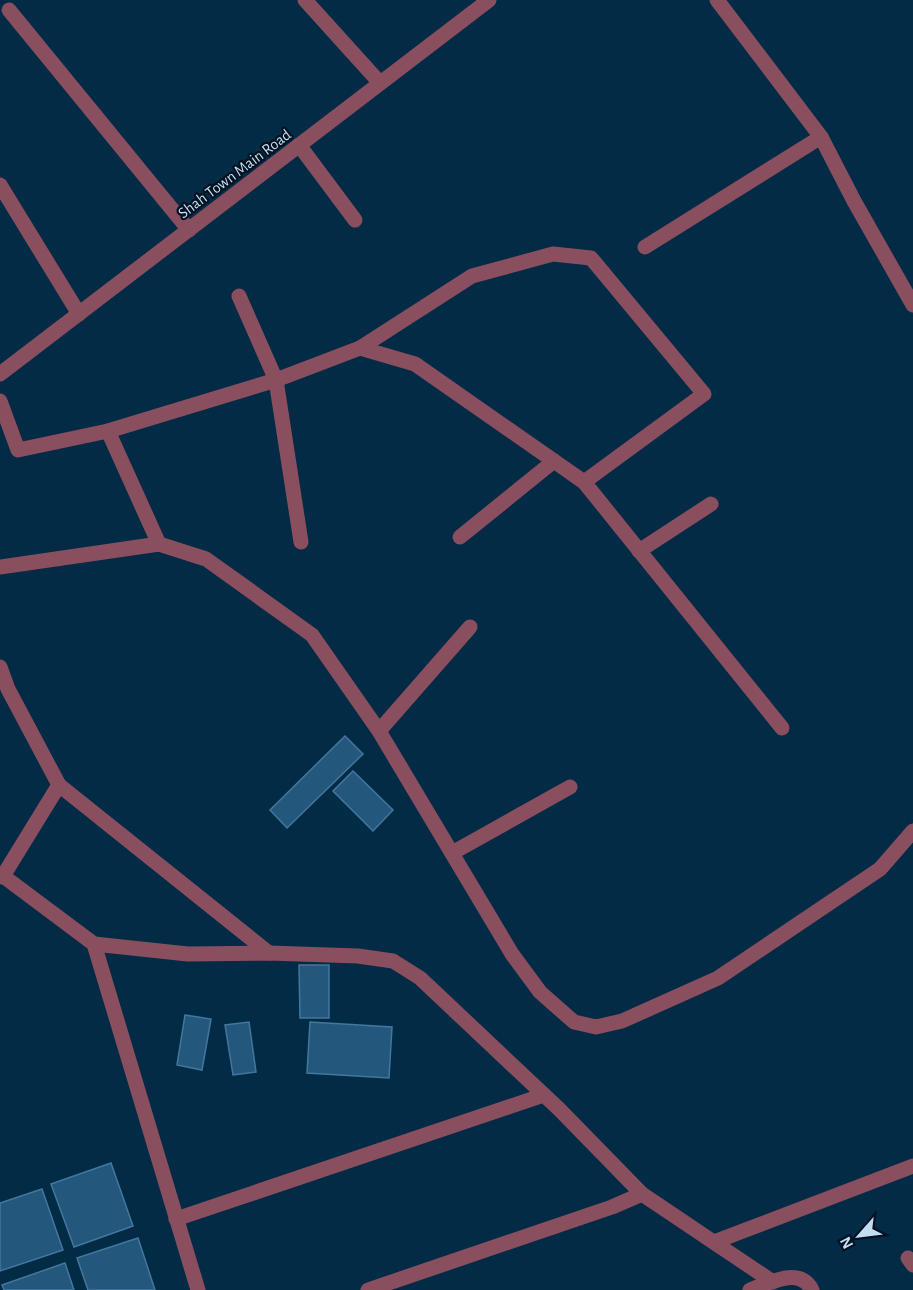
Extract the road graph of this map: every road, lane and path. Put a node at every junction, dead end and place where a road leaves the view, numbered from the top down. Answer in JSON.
{"nodes":[{"id":1,"x":305,"y":0,"type":"edge"},
{"id":2,"x":717,"y":0,"type":"edge"},
{"id":3,"x":482,"y":2,"type":"edge"},
{"id":4,"x":9,"y":10,"type":"dead end"},
{"id":5,"x":380,"y":83,"type":"junction"},
{"id":6,"x":821,"y":137,"type":"junction"},
{"id":7,"x":299,"y":145,"type":"junction"},
{"id":8,"x":0,"y":186,"type":"edge"},
{"id":9,"x":355,"y":220,"type":"dead end"},
{"id":10,"x":189,"y":230,"type":"junction"},
{"id":11,"x":645,"y":247,"type":"dead end"},
{"id":12,"x":239,"y":296,"type":"dead end"},
{"id":13,"x":913,"y":305,"type":"edge"},
{"id":14,"x":79,"y":314,"type":"junction"},
{"id":15,"x":360,"y":348,"type":"junction"},
{"id":16,"x":0,"y":374,"type":"edge"},
{"id":17,"x":276,"y":380,"type":"junction"},
{"id":18,"x":0,"y":401,"type":"edge"},
{"id":19,"x":108,"y":431,"type":"junction"},
{"id":20,"x":554,"y":461,"type":"junction"},
{"id":21,"x":584,"y":482,"type":"junction"},
{"id":22,"x":711,"y":504,"type":"dead end"},
{"id":23,"x":460,"y":537,"type":"dead end"},
{"id":24,"x":301,"y":542,"type":"dead end"},
{"id":25,"x":159,"y":544,"type":"junction"},
{"id":26,"x":639,"y":551,"type":"junction"},
{"id":27,"x":0,"y":567,"type":"edge"},
{"id":28,"x":470,"y":627,"type":"dead end"},
{"id":29,"x":0,"y":668,"type":"edge"},
{"id":30,"x":782,"y":728,"type":"dead end"},
{"id":31,"x":379,"y":731,"type":"junction"},
{"id":32,"x":59,"y":785,"type":"junction"},
{"id":33,"x":570,"y":787,"type":"dead end"},
{"id":34,"x":913,"y":831,"type":"edge"},
{"id":35,"x":452,"y":853,"type":"junction"},
{"id":36,"x":2,"y":877,"type":"edge"},
{"id":37,"x":94,"y":944,"type":"junction"},
{"id":38,"x":269,"y":953,"type":"junction"},
{"id":39,"x":544,"y":1095,"type":"junction"},
{"id":40,"x":913,"y":1166,"type":"edge"},
{"id":41,"x":642,"y":1194,"type":"junction"},
{"id":42,"x":176,"y":1219,"type":"junction"},
{"id":43,"x":714,"y":1242,"type":"junction"},
{"id":44,"x":773,"y":1282,"type":"junction"},
{"id":45,"x":198,"y":1290,"type":"edge"},
{"id":46,"x":368,"y":1290,"type":"edge"},
{"id":47,"x":750,"y":1290,"type":"edge"},
{"id":48,"x":812,"y":1290,"type":"edge"}],
"edges":[{"from":1,"to":5,"type":"street"},
{"from":2,"to":6,"type":"street"},
{"from":3,"to":5,"type":"street","name":"Shah Town Main Road"},
{"from":4,"to":10,"type":"street"},
{"from":5,"to":7,"type":"street","name":"Shah Town Main Road"},
{"from":6,"to":11,"type":"street"},
{"from":6,"to":13,"type":"street"},
{"from":7,"to":9,"type":"street"},
{"from":7,"to":10,"type":"street","name":"Shah Town Main Road"},
{"from":8,"to":14,"type":"street"},
{"from":10,"to":14,"type":"street","name":"Shah Town Main Road"},
{"from":12,"to":17,"type":"street"},
{"from":14,"to":16,"type":"street","name":"Shah Town Main Road"},
{"from":15,"to":17,"type":"street"},
{"from":15,"to":20,"type":"street"},
{"from":15,"to":21,"type":"street"},
{"from":17,"to":19,"type":"street"},
{"from":17,"to":24,"type":"street"},
{"from":18,"to":19,"type":"street"},
{"from":19,"to":25,"type":"street"},
{"from":20,"to":21,"type":"street"},
{"from":20,"to":23,"type":"street"},
{"from":21,"to":26,"type":"street"},
{"from":22,"to":26,"type":"street"},
{"from":25,"to":27,"type":"street"},
{"from":25,"to":31,"type":"street"},
{"from":26,"to":30,"type":"street"},
{"from":28,"to":31,"type":"street"},
{"from":29,"to":32,"type":"street"},
{"from":31,"to":35,"type":"street"},
{"from":32,"to":36,"type":"street"},
{"from":32,"to":38,"type":"street"},
{"from":33,"to":35,"type":"street"},
{"from":34,"to":35,"type":"street"},
{"from":36,"to":37,"type":"street"},
{"from":37,"to":38,"type":"street"},
{"from":37,"to":42,"type":"street"},
{"from":38,"to":39,"type":"street"},
{"from":39,"to":41,"type":"street"},
{"from":39,"to":42,"type":"street"},
{"from":40,"to":43,"type":"street"},
{"from":41,"to":43,"type":"street"},
{"from":41,"to":46,"type":"street"},
{"from":42,"to":45,"type":"street"},
{"from":43,"to":44,"type":"street"},
{"from":44,"to":47,"type":"street"},
{"from":44,"to":48,"type":"street"}]}
